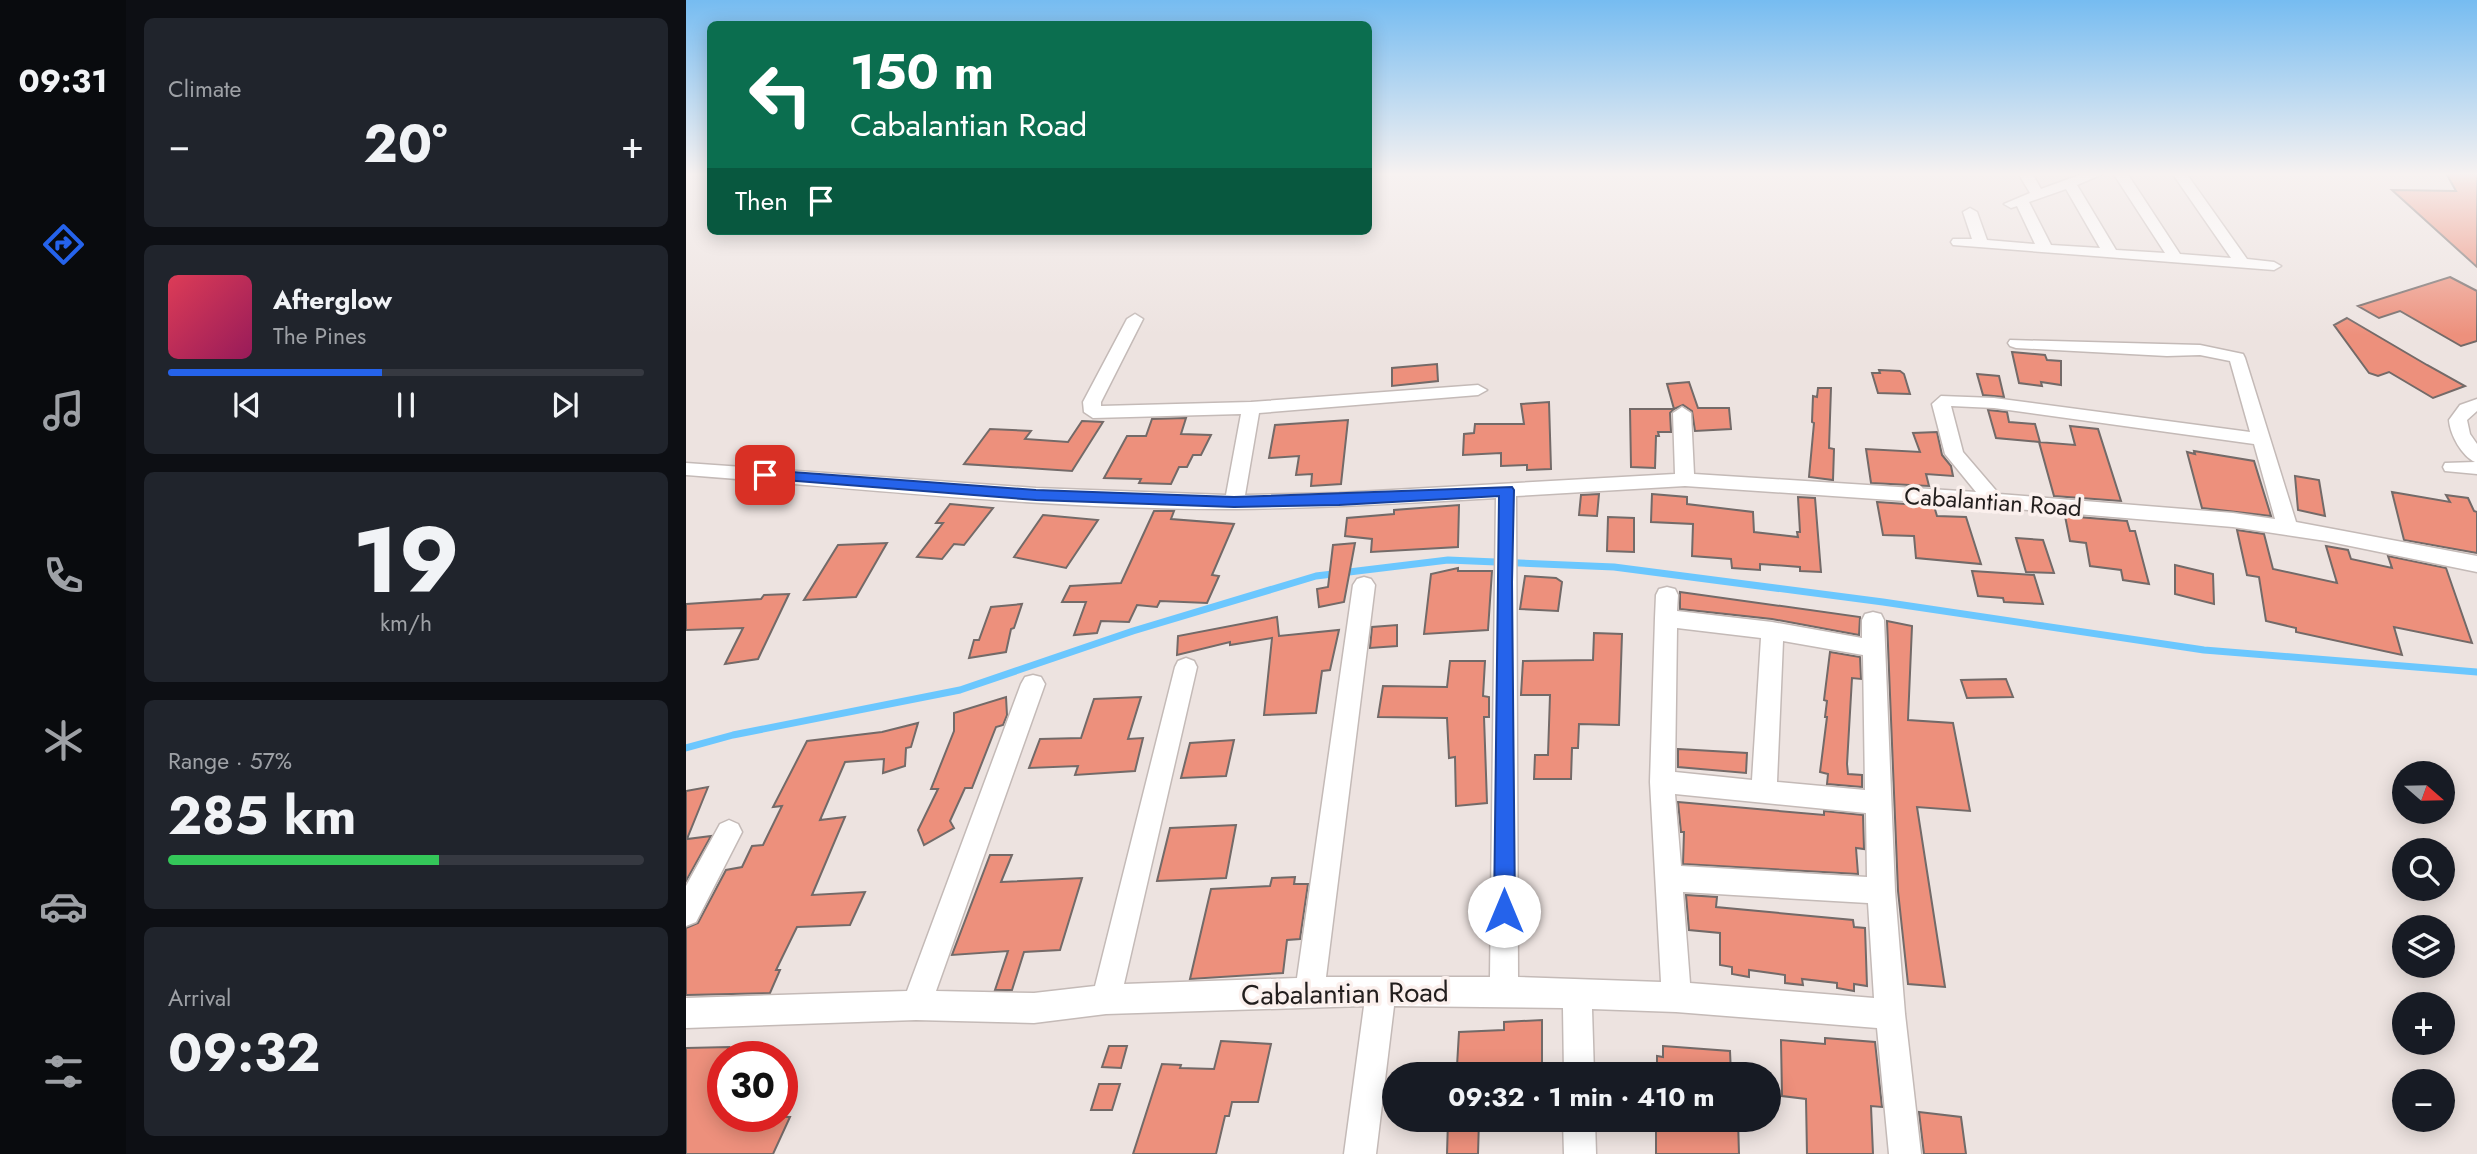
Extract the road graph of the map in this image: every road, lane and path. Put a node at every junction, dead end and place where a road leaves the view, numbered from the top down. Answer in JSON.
{"nodes":[{"id":1,"x":1975,"y":227,"type":"edge"},
{"id":2,"x":2032,"y":227,"type":"edge"},
{"id":3,"x":2095,"y":227,"type":"edge"},
{"id":4,"x":2155,"y":227,"type":"edge"},
{"id":5,"x":2217,"y":227,"type":"edge"},
{"id":6,"x":1958,"y":242,"type":"dead end"},
{"id":7,"x":1981,"y":244,"type":"junction"},
{"id":8,"x":2045,"y":248,"type":"junction"},
{"id":9,"x":2111,"y":254,"type":"junction"},
{"id":10,"x":2175,"y":258,"type":"junction"},
{"id":11,"x":2242,"y":263,"type":"junction"},
{"id":12,"x":2274,"y":266,"type":"dead end"},
{"id":13,"x":1135,"y":319,"type":"dead end"},
{"id":14,"x":2015,"y":343,"type":"dead end"},
{"id":15,"x":1478,"y":390,"type":"dead end"},
{"id":16,"x":2477,"y":405,"type":"edge"},
{"id":17,"x":1251,"y":408,"type":"junction"},
{"id":18,"x":1682,"y":413,"type":"dead end"},
{"id":19,"x":2261,"y":439,"type":"junction"},
{"id":20,"x":2477,"y":456,"type":"edge"},
{"id":21,"x":2452,"y":467,"type":"dead end"},
{"id":22,"x":2477,"y":468,"type":"edge"},
{"id":23,"x":686,"y":469,"type":"edge"},
{"id":24,"x":1685,"y":480,"type":"junction"},
{"id":25,"x":1506,"y":490,"type":"junction"},
{"id":26,"x":1993,"y":500,"type":"junction"},
{"id":27,"x":1234,"y":502,"type":"junction"},
{"id":28,"x":2288,"y":528,"type":"junction"},
{"id":29,"x":2477,"y":564,"type":"edge"},
{"id":30,"x":1364,"y":585,"type":"dead end"},
{"id":31,"x":1873,"y":620,"type":"dead end"},
{"id":32,"x":1772,"y":631,"type":"junction"},
{"id":33,"x":1872,"y":648,"type":"junction"},
{"id":34,"x":1186,"y":667,"type":"dead end"},
{"id":35,"x":1033,"y":684,"type":"dead end"},
{"id":36,"x":1662,"y":782,"type":"junction"},
{"id":37,"x":1764,"y":793,"type":"junction"},
{"id":38,"x":1877,"y":803,"type":"junction"},
{"id":39,"x":729,"y":832,"type":"dead end"},
{"id":40,"x":1668,"y":878,"type":"junction"},
{"id":41,"x":1881,"y":891,"type":"junction"},
{"id":42,"x":686,"y":913,"type":"edge"},
{"id":43,"x":1504,"y":991,"type":"junction"},
{"id":44,"x":1310,"y":992,"type":"junction"},
{"id":45,"x":1381,"y":992,"type":"junction"},
{"id":46,"x":1577,"y":994,"type":"junction"},
{"id":47,"x":1676,"y":997,"type":"junction"},
{"id":48,"x":1106,"y":999,"type":"junction"},
{"id":49,"x":916,"y":1005,"type":"junction"},
{"id":50,"x":686,"y":1013,"type":"edge"},
{"id":51,"x":1890,"y":1014,"type":"junction"},
{"id":52,"x":1578,"y":1062,"type":"edge"},
{"id":53,"x":1579,"y":1132,"type":"edge"},
{"id":54,"x":1360,"y":1154,"type":"edge"},
{"id":55,"x":1580,"y":1154,"type":"edge"},
{"id":56,"x":1905,"y":1154,"type":"edge"}],
"edges":[{"from":1,"to":7,"type":"street"},
{"from":2,"to":8,"type":"street"},
{"from":3,"to":9,"type":"street"},
{"from":4,"to":10,"type":"street"},
{"from":5,"to":11,"type":"street"},
{"from":6,"to":7,"type":"street"},
{"from":7,"to":8,"type":"street"},
{"from":8,"to":9,"type":"street"},
{"from":9,"to":10,"type":"street"},
{"from":10,"to":11,"type":"street"},
{"from":11,"to":12,"type":"street"},
{"from":13,"to":17,"type":"street"},
{"from":14,"to":19,"type":"street"},
{"from":15,"to":17,"type":"street"},
{"from":16,"to":20,"type":"street"},
{"from":17,"to":27,"type":"street"},
{"from":18,"to":24,"type":"street"},
{"from":19,"to":26,"type":"street"},
{"from":19,"to":28,"type":"street"},
{"from":21,"to":22,"type":"street"},
{"from":23,"to":27,"type":"street","name":"Cabalantian Road"},
{"from":24,"to":25,"type":"street","name":"Cabalantian Road"},
{"from":24,"to":26,"type":"street","name":"Cabalantian Road"},
{"from":25,"to":27,"type":"street","name":"Cabalantian Road"},
{"from":25,"to":43,"type":"street"},
{"from":26,"to":28,"type":"street","name":"Cabalantian Road"},
{"from":28,"to":29,"type":"street","name":"Cabalantian Road"},
{"from":30,"to":44,"type":"street"},
{"from":31,"to":33,"type":"street"},
{"from":32,"to":33,"type":"street"},
{"from":32,"to":36,"type":"street"},
{"from":32,"to":37,"type":"street"},
{"from":33,"to":38,"type":"street"},
{"from":34,"to":48,"type":"street"},
{"from":35,"to":49,"type":"street"},
{"from":36,"to":37,"type":"street"},
{"from":36,"to":40,"type":"street"},
{"from":37,"to":38,"type":"street"},
{"from":38,"to":41,"type":"street"},
{"from":39,"to":42,"type":"street"},
{"from":40,"to":41,"type":"street"},
{"from":40,"to":47,"type":"street"},
{"from":41,"to":51,"type":"street"},
{"from":43,"to":45,"type":"street","name":"Cabalantian Road"},
{"from":43,"to":46,"type":"street","name":"Cabalantian Road"},
{"from":44,"to":45,"type":"street","name":"Cabalantian Road"},
{"from":44,"to":48,"type":"street","name":"Cabalantian Road"},
{"from":45,"to":54,"type":"street"},
{"from":46,"to":47,"type":"street","name":"Cabalantian Road"},
{"from":46,"to":52,"type":"street"},
{"from":47,"to":51,"type":"street","name":"Cabalantian Road"},
{"from":48,"to":49,"type":"street","name":"Cabalantian Road"},
{"from":49,"to":50,"type":"street","name":"Cabalantian Road"},
{"from":51,"to":56,"type":"street"},
{"from":53,"to":55,"type":"street"}]}
